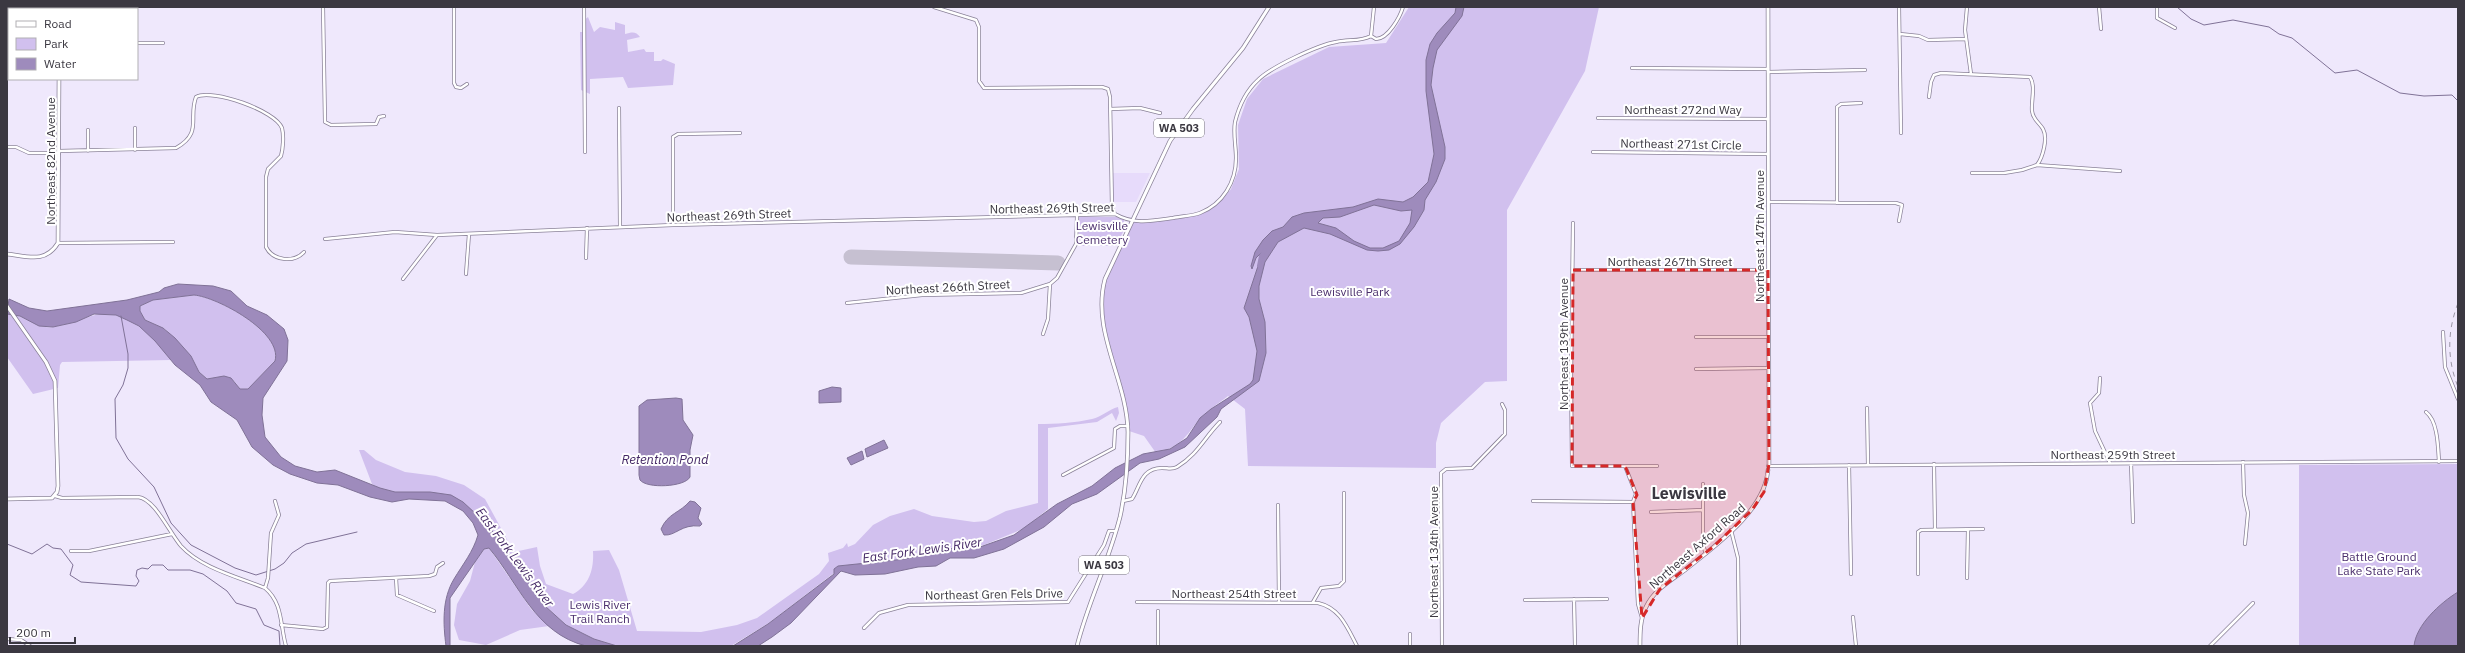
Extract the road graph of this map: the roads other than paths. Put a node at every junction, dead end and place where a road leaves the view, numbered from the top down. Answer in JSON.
{"nodes":[{"id":1,"x":324,"y":7,"type":"edge"},
{"id":2,"x":454,"y":7,"type":"edge"},
{"id":3,"x":584,"y":7,"type":"edge"},
{"id":4,"x":934,"y":7,"type":"edge"},
{"id":5,"x":1269,"y":7,"type":"edge"},
{"id":6,"x":1374,"y":7,"type":"edge"},
{"id":7,"x":1404,"y":7,"type":"edge"},
{"id":8,"x":1768,"y":7,"type":"edge"},
{"id":9,"x":1899,"y":7,"type":"edge"},
{"id":10,"x":1968,"y":7,"type":"edge"},
{"id":11,"x":2099,"y":7,"type":"edge"},
{"id":12,"x":2157,"y":7,"type":"edge"},
{"id":13,"x":2175,"y":28,"type":"dead end"},
{"id":14,"x":2101,"y":29,"type":"dead end"},
{"id":15,"x":1900,"y":34,"type":"junction"},
{"id":16,"x":1371,"y":36,"type":"junction"},
{"id":17,"x":1966,"y":40,"type":"junction"},
{"id":18,"x":138,"y":43,"type":"edge"},
{"id":19,"x":163,"y":43,"type":"dead end"},
{"id":20,"x":1632,"y":68,"type":"dead end"},
{"id":21,"x":1865,"y":70,"type":"dead end"},
{"id":22,"x":1768,"y":71,"type":"junction"},
{"id":23,"x":1972,"y":74,"type":"junction"},
{"id":24,"x":59,"y":80,"type":"edge"},
{"id":25,"x":467,"y":84,"type":"dead end"},
{"id":26,"x":1929,"y":97,"type":"dead end"},
{"id":27,"x":1861,"y":103,"type":"dead end"},
{"id":28,"x":619,"y":108,"type":"dead end"},
{"id":29,"x":1110,"y":109,"type":"junction"},
{"id":30,"x":1160,"y":113,"type":"dead end"},
{"id":31,"x":384,"y":116,"type":"dead end"},
{"id":32,"x":1598,"y":118,"type":"dead end"},
{"id":33,"x":1768,"y":119,"type":"junction"},
{"id":34,"x":135,"y":128,"type":"dead end"},
{"id":35,"x":88,"y":130,"type":"dead end"},
{"id":36,"x":740,"y":133,"type":"dead end"},
{"id":37,"x":1901,"y":133,"type":"dead end"},
{"id":38,"x":7,"y":147,"type":"edge"},
{"id":39,"x":135,"y":150,"type":"junction"},
{"id":40,"x":88,"y":151,"type":"junction"},
{"id":41,"x":59,"y":152,"type":"junction"},
{"id":42,"x":585,"y":152,"type":"dead end"},
{"id":43,"x":1594,"y":152,"type":"dead end"},
{"id":44,"x":1768,"y":154,"type":"junction"},
{"id":45,"x":2037,"y":165,"type":"junction"},
{"id":46,"x":2120,"y":171,"type":"dead end"},
{"id":47,"x":1972,"y":173,"type":"dead end"},
{"id":48,"x":1768,"y":202,"type":"junction"},
{"id":49,"x":1837,"y":203,"type":"junction"},
{"id":50,"x":1114,"y":214,"type":"junction"},
{"id":51,"x":1076,"y":216,"type":"junction"},
{"id":52,"x":1132,"y":220,"type":"junction"},
{"id":53,"x":1899,"y":221,"type":"dead end"},
{"id":54,"x":1573,"y":223,"type":"dead end"},
{"id":55,"x":673,"y":225,"type":"junction"},
{"id":56,"x":620,"y":227,"type":"junction"},
{"id":57,"x":587,"y":228,"type":"junction"},
{"id":58,"x":469,"y":234,"type":"junction"},
{"id":59,"x":437,"y":235,"type":"junction"},
{"id":60,"x":325,"y":239,"type":"dead end"},
{"id":61,"x":173,"y":242,"type":"dead end"},
{"id":62,"x":58,"y":243,"type":"junction"},
{"id":63,"x":304,"y":252,"type":"dead end"},
{"id":64,"x":7,"y":254,"type":"edge"},
{"id":65,"x":586,"y":258,"type":"dead end"},
{"id":66,"x":1573,"y":270,"type":"junction"},
{"id":67,"x":1768,"y":270,"type":"junction"},
{"id":68,"x":466,"y":274,"type":"dead end"},
{"id":69,"x":403,"y":279,"type":"dead end"},
{"id":70,"x":1050,"y":284,"type":"junction"},
{"id":71,"x":847,"y":303,"type":"dead end"},
{"id":72,"x":7,"y":306,"type":"edge"},
{"id":73,"x":2443,"y":332,"type":"dead end"},
{"id":74,"x":1043,"y":334,"type":"dead end"},
{"id":75,"x":1768,"y":337,"type":"junction"},
{"id":76,"x":1696,"y":338,"type":"dead end"},
{"id":77,"x":1768,"y":368,"type":"junction"},
{"id":78,"x":1696,"y":369,"type":"dead end"},
{"id":79,"x":2100,"y":378,"type":"dead end"},
{"id":80,"x":2458,"y":399,"type":"edge"},
{"id":81,"x":1502,"y":404,"type":"dead end"},
{"id":82,"x":1867,"y":408,"type":"dead end"},
{"id":83,"x":2426,"y":412,"type":"dead end"},
{"id":84,"x":1220,"y":422,"type":"dead end"},
{"id":85,"x":1128,"y":426,"type":"junction"},
{"id":86,"x":2243,"y":462,"type":"junction"},
{"id":87,"x":2439,"y":462,"type":"junction"},
{"id":88,"x":2458,"y":462,"type":"edge"},
{"id":89,"x":2110,"y":463,"type":"junction"},
{"id":90,"x":2131,"y":463,"type":"junction"},
{"id":91,"x":1934,"y":464,"type":"junction"},
{"id":92,"x":1849,"y":465,"type":"junction"},
{"id":93,"x":1868,"y":465,"type":"junction"},
{"id":94,"x":1626,"y":466,"type":"junction"},
{"id":95,"x":1657,"y":466,"type":"dead end"},
{"id":96,"x":1768,"y":467,"type":"junction"},
{"id":97,"x":1063,"y":475,"type":"dead end"},
{"id":98,"x":1703,"y":484,"type":"dead end"},
{"id":99,"x":1344,"y":493,"type":"dead end"},
{"id":100,"x":55,"y":496,"type":"junction"},
{"id":101,"x":7,"y":499,"type":"edge"},
{"id":102,"x":275,"y":500,"type":"dead end"},
{"id":103,"x":1123,"y":501,"type":"junction"},
{"id":104,"x":1533,"y":501,"type":"dead end"},
{"id":105,"x":1633,"y":502,"type":"junction"},
{"id":106,"x":1278,"y":505,"type":"dead end"},
{"id":107,"x":1703,"y":510,"type":"junction"},
{"id":108,"x":1651,"y":512,"type":"dead end"},
{"id":109,"x":2133,"y":522,"type":"dead end"},
{"id":110,"x":1935,"y":529,"type":"junction"},
{"id":111,"x":1983,"y":529,"type":"dead end"},
{"id":112,"x":1731,"y":530,"type":"junction"},
{"id":113,"x":1968,"y":530,"type":"junction"},
{"id":114,"x":1115,"y":531,"type":"junction"},
{"id":115,"x":172,"y":534,"type":"junction"},
{"id":116,"x":2245,"y":544,"type":"dead end"},
{"id":117,"x":71,"y":551,"type":"dead end"},
{"id":118,"x":1706,"y":553,"type":"junction"},
{"id":119,"x":443,"y":563,"type":"dead end"},
{"id":120,"x":1851,"y":574,"type":"dead end"},
{"id":121,"x":1918,"y":574,"type":"dead end"},
{"id":122,"x":396,"y":578,"type":"junction"},
{"id":123,"x":1967,"y":578,"type":"dead end"},
{"id":124,"x":265,"y":588,"type":"junction"},
{"id":125,"x":1574,"y":599,"type":"junction"},
{"id":126,"x":1607,"y":599,"type":"dead end"},
{"id":127,"x":1524,"y":600,"type":"dead end"},
{"id":128,"x":1137,"y":602,"type":"dead end"},
{"id":129,"x":1279,"y":602,"type":"junction"},
{"id":130,"x":1314,"y":602,"type":"junction"},
{"id":131,"x":2253,"y":603,"type":"dead end"},
{"id":132,"x":434,"y":611,"type":"dead end"},
{"id":133,"x":1158,"y":611,"type":"dead end"},
{"id":134,"x":1853,"y":617,"type":"dead end"},
{"id":135,"x":1642,"y":618,"type":"junction"},
{"id":136,"x":281,"y":625,"type":"junction"},
{"id":137,"x":864,"y":628,"type":"dead end"},
{"id":138,"x":1410,"y":634,"type":"dead end"},
{"id":139,"x":7,"y":639,"type":"edge"},
{"id":140,"x":30,"y":646,"type":"edge"},
{"id":141,"x":286,"y":646,"type":"edge"},
{"id":142,"x":1077,"y":646,"type":"edge"},
{"id":143,"x":1158,"y":646,"type":"edge"},
{"id":144,"x":1357,"y":646,"type":"edge"},
{"id":145,"x":1410,"y":646,"type":"edge"},
{"id":146,"x":1442,"y":646,"type":"edge"},
{"id":147,"x":1575,"y":646,"type":"edge"},
{"id":148,"x":1640,"y":646,"type":"edge"},
{"id":149,"x":1739,"y":646,"type":"edge"},
{"id":150,"x":1856,"y":646,"type":"edge"},
{"id":151,"x":2210,"y":646,"type":"edge"}],
"edges":[{"from":1,"to":31,"type":"street"},
{"from":2,"to":25,"type":"street"},
{"from":3,"to":42,"type":"street"},
{"from":4,"to":29,"type":"street"},
{"from":5,"to":52,"type":"main road","number":"WA 503"},
{"from":6,"to":16,"type":"street"},
{"from":7,"to":16,"type":"street","name":"Northeast 269th Street"},
{"from":8,"to":22,"type":"main road","name":"Northeast 147th Avenue"},
{"from":9,"to":15,"type":"street"},
{"from":10,"to":17,"type":"street"},
{"from":11,"to":14,"type":"street"},
{"from":12,"to":13,"type":"street"},
{"from":15,"to":17,"type":"street"},
{"from":15,"to":37,"type":"street"},
{"from":16,"to":52,"type":"street","name":"Northeast 269th Street"},
{"from":17,"to":23,"type":"street"},
{"from":18,"to":19,"type":"street"},
{"from":20,"to":22,"type":"street"},
{"from":21,"to":22,"type":"street"},
{"from":22,"to":33,"type":"main road","name":"Northeast 147th Avenue"},
{"from":23,"to":26,"type":"street"},
{"from":23,"to":45,"type":"street"},
{"from":24,"to":41,"type":"main road","name":"Northeast 82nd Avenue"},
{"from":27,"to":49,"type":"street"},
{"from":28,"to":56,"type":"street"},
{"from":29,"to":30,"type":"street"},
{"from":29,"to":50,"type":"street"},
{"from":32,"to":33,"type":"street","name":"Northeast 272nd Way"},
{"from":33,"to":44,"type":"main road","name":"Northeast 147th Avenue"},
{"from":34,"to":39,"type":"street"},
{"from":35,"to":40,"type":"street"},
{"from":36,"to":55,"type":"street"},
{"from":38,"to":41,"type":"street"},
{"from":39,"to":40,"type":"street"},
{"from":39,"to":63,"type":"street"},
{"from":40,"to":41,"type":"street"},
{"from":41,"to":62,"type":"main road","name":"Northeast 82nd Avenue"},
{"from":43,"to":44,"type":"street","name":"Northeast 271st Circle"},
{"from":44,"to":48,"type":"main road","name":"Northeast 147th Avenue"},
{"from":45,"to":46,"type":"street"},
{"from":45,"to":47,"type":"street"},
{"from":48,"to":49,"type":"street"},
{"from":48,"to":67,"type":"main road","name":"Northeast 147th Avenue"},
{"from":49,"to":53,"type":"street"},
{"from":50,"to":51,"type":"street","name":"Northeast 269th Street"},
{"from":50,"to":52,"type":"street","name":"Northeast 269th Street"},
{"from":51,"to":55,"type":"street","name":"Northeast 269th Street"},
{"from":51,"to":70,"type":"street"},
{"from":52,"to":85,"type":"main road","number":"WA 503"},
{"from":54,"to":66,"type":"street","name":"Northeast 139th Avenue"},
{"from":55,"to":56,"type":"street","name":"Northeast 269th Street"},
{"from":56,"to":57,"type":"street","name":"Northeast 269th Street"},
{"from":57,"to":58,"type":"street","name":"Northeast 269th Street"},
{"from":57,"to":65,"type":"street"},
{"from":58,"to":59,"type":"street","name":"Northeast 269th Street"},
{"from":58,"to":68,"type":"street"},
{"from":59,"to":60,"type":"street","name":"Northeast 269th Street"},
{"from":59,"to":69,"type":"street"},
{"from":61,"to":62,"type":"street"},
{"from":62,"to":64,"type":"main road"},
{"from":66,"to":67,"type":"street","name":"Northeast 267th Street"},
{"from":66,"to":94,"type":"street","name":"Northeast 139th Avenue"},
{"from":67,"to":75,"type":"main road","name":"Northeast 147th Avenue"},
{"from":70,"to":71,"type":"street","name":"Northeast 266th Street"},
{"from":70,"to":74,"type":"street"},
{"from":72,"to":100,"type":"main road"},
{"from":73,"to":80,"type":"street"},
{"from":75,"to":76,"type":"street"},
{"from":75,"to":77,"type":"main road","name":"Northeast 147th Avenue"},
{"from":77,"to":78,"type":"street"},
{"from":77,"to":96,"type":"main road","name":"Northeast 147th Avenue"},
{"from":79,"to":89,"type":"street"},
{"from":81,"to":146,"type":"street","name":"Northeast 134th Avenue"},
{"from":82,"to":93,"type":"street"},
{"from":83,"to":87,"type":"street"},
{"from":84,"to":103,"type":"street"},
{"from":85,"to":97,"type":"street"},
{"from":85,"to":103,"type":"main road","number":"WA 503"},
{"from":86,"to":87,"type":"street","name":"Northeast 259th Street"},
{"from":86,"to":90,"type":"street","name":"Northeast 259th Street"},
{"from":86,"to":116,"type":"street"},
{"from":87,"to":88,"type":"street","name":"Northeast 259th Street"},
{"from":89,"to":90,"type":"street","name":"Northeast 259th Street"},
{"from":89,"to":91,"type":"street","name":"Northeast 259th Street"},
{"from":90,"to":109,"type":"street"},
{"from":91,"to":93,"type":"street","name":"Northeast 259th Street"},
{"from":91,"to":110,"type":"street"},
{"from":92,"to":93,"type":"street","name":"Northeast 259th Street"},
{"from":92,"to":96,"type":"street","name":"Northeast 259th Street"},
{"from":92,"to":120,"type":"street"},
{"from":94,"to":95,"type":"street"},
{"from":94,"to":105,"type":"street"},
{"from":96,"to":112,"type":"main road","name":"Northeast Axford Road"},
{"from":98,"to":107,"type":"street"},
{"from":99,"to":130,"type":"street"},
{"from":100,"to":101,"type":"main road"},
{"from":100,"to":115,"type":"street"},
{"from":102,"to":124,"type":"street"},
{"from":103,"to":114,"type":"main road","number":"WA 503"},
{"from":104,"to":105,"type":"street"},
{"from":105,"to":135,"type":"street"},
{"from":106,"to":129,"type":"street"},
{"from":107,"to":108,"type":"street"},
{"from":107,"to":118,"type":"street"},
{"from":110,"to":113,"type":"street"},
{"from":110,"to":121,"type":"street"},
{"from":111,"to":113,"type":"street"},
{"from":112,"to":118,"type":"main road","name":"Northeast Axford Road"},
{"from":112,"to":149,"type":"street"},
{"from":113,"to":123,"type":"street"},
{"from":114,"to":137,"type":"street","name":"Northeast Gren Fels Drive"},
{"from":114,"to":142,"type":"main road","number":"WA 503"},
{"from":115,"to":117,"type":"street"},
{"from":115,"to":124,"type":"street"},
{"from":118,"to":135,"type":"main road","name":"Northeast Axford Road"},
{"from":119,"to":122,"type":"street"},
{"from":122,"to":132,"type":"street"},
{"from":122,"to":136,"type":"street"},
{"from":124,"to":136,"type":"street"},
{"from":125,"to":126,"type":"street"},
{"from":125,"to":127,"type":"street"},
{"from":125,"to":147,"type":"street"},
{"from":128,"to":129,"type":"street","name":"Northeast 254th Street"},
{"from":129,"to":130,"type":"street","name":"Northeast 254th Street"},
{"from":130,"to":144,"type":"street","name":"Northeast 254th Street"},
{"from":131,"to":151,"type":"street"},
{"from":133,"to":143,"type":"street"},
{"from":134,"to":150,"type":"street"},
{"from":135,"to":148,"type":"main road"},
{"from":136,"to":141,"type":"street"},
{"from":138,"to":145,"type":"street"},
{"from":139,"to":140,"type":"street"}]}
